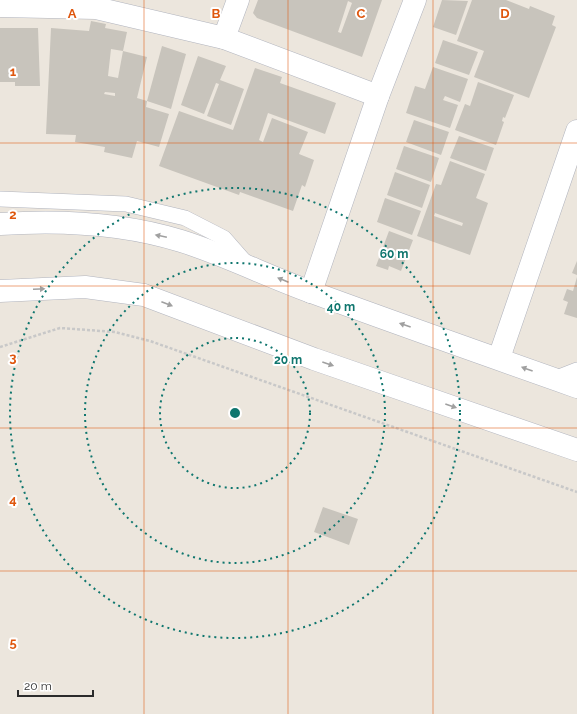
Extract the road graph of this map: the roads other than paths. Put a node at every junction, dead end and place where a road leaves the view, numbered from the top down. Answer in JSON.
{"nodes":[{"id":1,"x":238,"y":0,"type":"edge"},
{"id":2,"x":415,"y":0,"type":"edge"},
{"id":3,"x":0,"y":6,"type":"edge"},
{"id":4,"x":224,"y":38,"type":"junction"},
{"id":5,"x":378,"y":96,"type":"junction"},
{"id":6,"x":577,"y":131,"type":"edge"},
{"id":7,"x":569,"y":174,"type":"edge"},
{"id":8,"x":0,"y":199,"type":"edge"},
{"id":9,"x":0,"y":224,"type":"edge"},
{"id":10,"x":248,"y":265,"type":"junction"},
{"id":11,"x":0,"y":291,"type":"edge"},
{"id":12,"x":312,"y":292,"type":"junction"},
{"id":13,"x":498,"y":358,"type":"junction"},
{"id":14,"x":577,"y":370,"type":"edge"},
{"id":15,"x":554,"y":379,"type":"junction"},
{"id":16,"x":577,"y":387,"type":"edge"},
{"id":17,"x":577,"y":450,"type":"edge"}],
"edges":[{"from":1,"to":4,"type":"main road"},
{"from":2,"to":5,"type":"main road"},
{"from":3,"to":4,"type":"main road"},
{"from":4,"to":5,"type":"main road"},
{"from":5,"to":12,"type":"main road"},
{"from":6,"to":7,"type":"main road"},
{"from":7,"to":13,"type":"main road"},
{"from":8,"to":10,"type":"lane"},
{"from":10,"to":9,"type":"main road","one_way":true},
{"from":12,"to":10,"type":"main road","one_way":true},
{"from":11,"to":17,"type":"main road","one_way":true},
{"from":13,"to":12,"type":"main road","one_way":true},
{"from":15,"to":13,"type":"main road","one_way":true},
{"from":14,"to":15,"type":"lane"},
{"from":15,"to":16,"type":"main road"}]}
